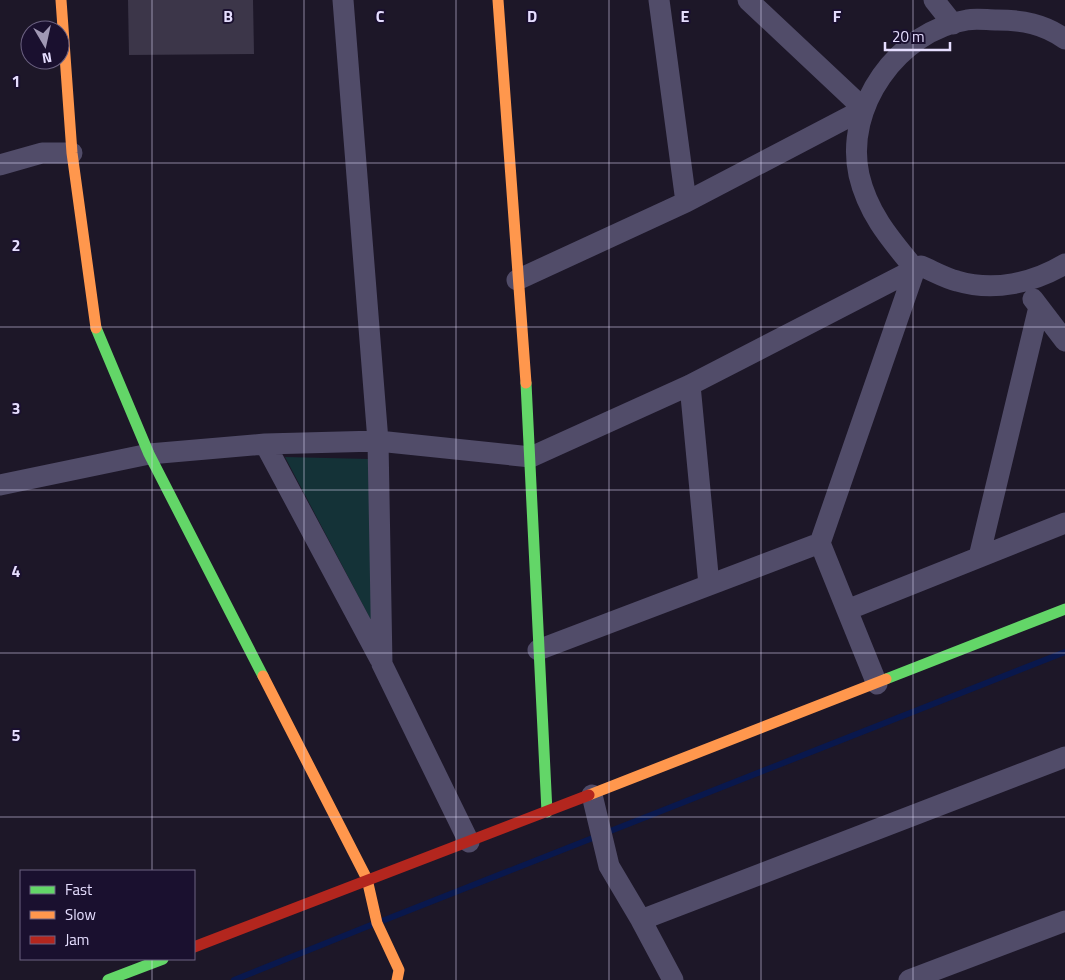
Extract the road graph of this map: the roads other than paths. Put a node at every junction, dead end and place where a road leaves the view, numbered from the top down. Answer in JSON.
{"nodes":[{"id":1,"x":61,"y":0,"type":"edge"},
{"id":2,"x":344,"y":0,"type":"edge"},
{"id":3,"x":498,"y":0,"type":"edge"},
{"id":4,"x":659,"y":0,"type":"edge"},
{"id":5,"x":748,"y":0,"type":"edge"},
{"id":6,"x":934,"y":0,"type":"edge"},
{"id":7,"x":953,"y":24,"type":"junction"},
{"id":8,"x":1065,"y":39,"type":"edge"},
{"id":9,"x":864,"y":109,"type":"junction"},
{"id":10,"x":72,"y":153,"type":"junction"},
{"id":11,"x":0,"y":165,"type":"edge"},
{"id":12,"x":686,"y":202,"type":"junction"},
{"id":13,"x":1065,"y":264,"type":"edge"},
{"id":14,"x":915,"y":269,"type":"junction"},
{"id":15,"x":517,"y":280,"type":"junction"},
{"id":16,"x":1020,"y":283,"type":"junction"},
{"id":17,"x":1039,"y":307,"type":"junction"},
{"id":18,"x":1065,"y":341,"type":"edge"},
{"id":19,"x":690,"y":385,"type":"junction"},
{"id":20,"x":378,"y":441,"type":"junction"},
{"id":21,"x":265,"y":444,"type":"junction"},
{"id":22,"x":149,"y":454,"type":"junction"},
{"id":23,"x":531,"y":457,"type":"junction"},
{"id":24,"x":0,"y":485,"type":"edge"},
{"id":25,"x":1065,"y":523,"type":"edge"},
{"id":26,"x":820,"y":543,"type":"junction"},
{"id":27,"x":979,"y":557,"type":"junction"},
{"id":28,"x":710,"y":586,"type":"junction"},
{"id":29,"x":1065,"y":609,"type":"edge"},
{"id":30,"x":847,"y":610,"type":"junction"},
{"id":31,"x":538,"y":650,"type":"junction"},
{"id":32,"x":382,"y":664,"type":"junction"},
{"id":33,"x":877,"y":684,"type":"junction"},
{"id":34,"x":1065,"y":758,"type":"edge"},
{"id":35,"x":592,"y":795,"type":"junction"},
{"id":36,"x":547,"y":812,"type":"junction"},
{"id":37,"x":469,"y":842,"type":"junction"},
{"id":38,"x":367,"y":879,"type":"junction"},
{"id":39,"x":641,"y":920,"type":"junction"},
{"id":40,"x":1065,"y":921,"type":"edge"},
{"id":41,"x":195,"y":947,"type":"edge"},
{"id":42,"x":160,"y":960,"type":"edge"},
{"id":43,"x":398,"y":975,"type":"edge"},
{"id":44,"x":412,"y":975,"type":"dead end"},
{"id":45,"x":108,"y":980,"type":"edge"},
{"id":46,"x":673,"y":980,"type":"edge"},
{"id":47,"x":909,"y":980,"type":"edge"}],
"edges":[{"from":1,"to":10,"type":"street"},
{"from":2,"to":20,"type":"street"},
{"from":3,"to":15,"type":"street"},
{"from":4,"to":12,"type":"street"},
{"from":5,"to":9,"type":"street"},
{"from":6,"to":7,"type":"street"},
{"from":7,"to":8,"type":"street"},
{"from":7,"to":9,"type":"street"},
{"from":9,"to":12,"type":"street"},
{"from":9,"to":14,"type":"street"},
{"from":10,"to":11,"type":"street"},
{"from":10,"to":22,"type":"street"},
{"from":12,"to":15,"type":"street"},
{"from":13,"to":16,"type":"street"},
{"from":14,"to":16,"type":"street"},
{"from":14,"to":19,"type":"street"},
{"from":14,"to":26,"type":"street"},
{"from":15,"to":23,"type":"street"},
{"from":16,"to":17,"type":"street"},
{"from":17,"to":18,"type":"street"},
{"from":17,"to":27,"type":"street"},
{"from":19,"to":23,"type":"street"},
{"from":19,"to":28,"type":"street"},
{"from":20,"to":21,"type":"street"},
{"from":20,"to":23,"type":"street"},
{"from":20,"to":32,"type":"street"},
{"from":21,"to":22,"type":"street"},
{"from":21,"to":32,"type":"street"},
{"from":22,"to":24,"type":"street"},
{"from":22,"to":38,"type":"street"},
{"from":23,"to":31,"type":"street"},
{"from":25,"to":27,"type":"street"},
{"from":26,"to":28,"type":"street"},
{"from":26,"to":30,"type":"street"},
{"from":27,"to":30,"type":"street"},
{"from":28,"to":31,"type":"street"},
{"from":29,"to":33,"type":"street"},
{"from":30,"to":33,"type":"street"},
{"from":31,"to":36,"type":"street"},
{"from":32,"to":37,"type":"street"},
{"from":33,"to":35,"type":"street"},
{"from":34,"to":39,"type":"street"},
{"from":35,"to":36,"type":"street"},
{"from":35,"to":39,"type":"street"},
{"from":36,"to":37,"type":"street"},
{"from":37,"to":38,"type":"street"},
{"from":38,"to":41,"type":"street"},
{"from":38,"to":43,"type":"street"},
{"from":39,"to":46,"type":"street"},
{"from":40,"to":47,"type":"street"},
{"from":42,"to":45,"type":"street"},
{"from":43,"to":44,"type":"street"}]}
